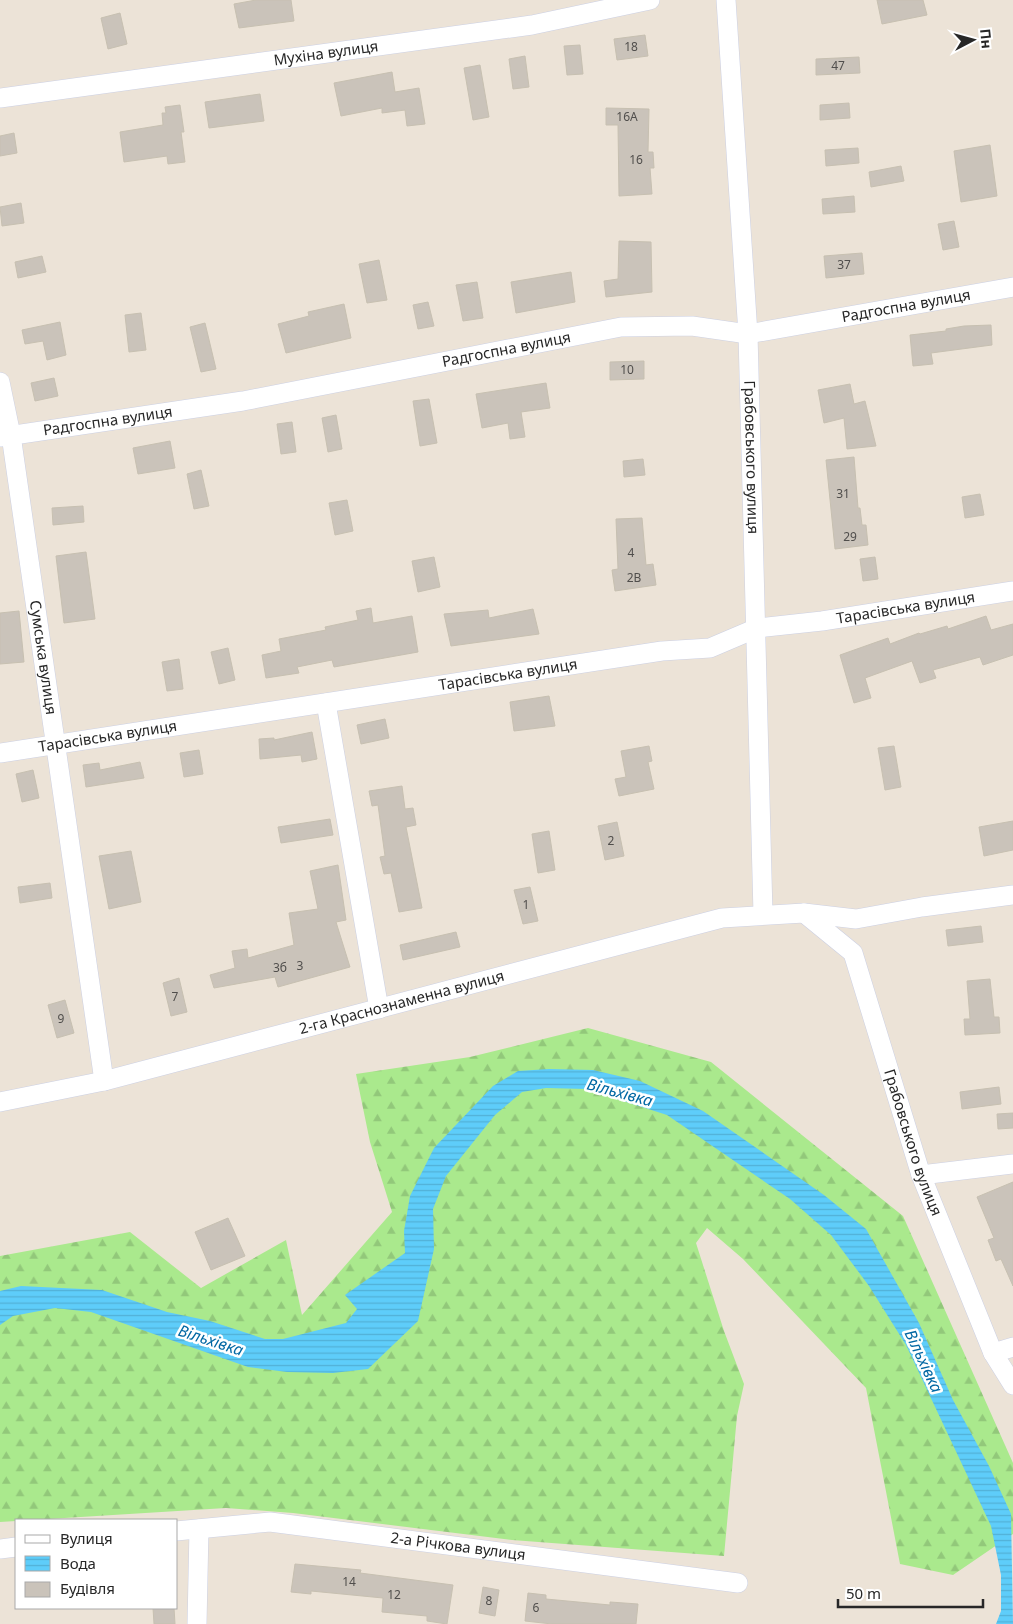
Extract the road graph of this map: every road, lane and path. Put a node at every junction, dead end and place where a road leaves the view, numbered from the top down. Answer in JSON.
{"nodes":[{"id":1,"x":650,"y":0,"type":"edge"},
{"id":2,"x":726,"y":0,"type":"edge"},
{"id":3,"x":0,"y":98,"type":"edge"},
{"id":4,"x":1013,"y":287,"type":"edge"},
{"id":5,"x":748,"y":334,"type":"junction"},
{"id":6,"x":0,"y":382,"type":"edge"},
{"id":7,"x":6,"y":436,"type":"edge"},
{"id":8,"x":1013,"y":591,"type":"edge"},
{"id":9,"x":757,"y":628,"type":"junction"},
{"id":10,"x":326,"y":703,"type":"junction"},
{"id":11,"x":56,"y":745,"type":"junction"},
{"id":12,"x":0,"y":753,"type":"edge"},
{"id":13,"x":1013,"y":896,"type":"edge"},
{"id":14,"x":804,"y":913,"type":"junction"},
{"id":15,"x":764,"y":914,"type":"junction"},
{"id":16,"x":380,"y":1009,"type":"junction"},
{"id":17,"x":104,"y":1081,"type":"junction"},
{"id":18,"x":0,"y":1102,"type":"edge"},
{"id":19,"x":1013,"y":1164,"type":"edge"},
{"id":20,"x":921,"y":1176,"type":"junction"},
{"id":21,"x":1013,"y":1347,"type":"edge"},
{"id":22,"x":993,"y":1353,"type":"junction"},
{"id":23,"x":1013,"y":1385,"type":"edge"},
{"id":24,"x":199,"y":1529,"type":"junction"},
{"id":25,"x":178,"y":1531,"type":"edge"},
{"id":26,"x":15,"y":1547,"type":"edge"},
{"id":27,"x":0,"y":1549,"type":"edge"},
{"id":28,"x":738,"y":1583,"type":"dead end"},
{"id":29,"x":198,"y":1624,"type":"edge"}],
"edges":[{"from":1,"to":3,"type":"street","name":"Мухіна вулиця"},
{"from":2,"to":5,"type":"street","name":"Грабовського вулиця"},
{"from":4,"to":5,"type":"street","name":"Радгоспна вулиця"},
{"from":5,"to":7,"type":"street","name":"Радгоспна вулиця"},
{"from":5,"to":9,"type":"street","name":"Грабовського вулиця"},
{"from":6,"to":7,"type":"street","name":"Сумська вулиця"},
{"from":7,"to":11,"type":"street","name":"Сумська вулиця"},
{"from":8,"to":9,"type":"street","name":"Тарасівська вулиця"},
{"from":9,"to":10,"type":"street","name":"Тарасівська вулиця"},
{"from":9,"to":15,"type":"street","name":"Грабовського вулиця"},
{"from":10,"to":11,"type":"street","name":"Тарасівська вулиця"},
{"from":10,"to":16,"type":"street"},
{"from":11,"to":12,"type":"street","name":"Тарасівська вулиця"},
{"from":11,"to":17,"type":"street","name":"Сумська вулиця"},
{"from":13,"to":14,"type":"street","name":"2-га Краснознаменна вулиця"},
{"from":14,"to":15,"type":"street","name":"2-га Краснознаменна вулиця"},
{"from":14,"to":20,"type":"street","name":"Грабовського вулиця"},
{"from":15,"to":16,"type":"street","name":"2-га Краснознаменна вулиця"},
{"from":16,"to":17,"type":"street","name":"2-га Краснознаменна вулиця"},
{"from":17,"to":18,"type":"street","name":"2-га Краснознаменна вулиця"},
{"from":19,"to":20,"type":"street"},
{"from":20,"to":22,"type":"street","name":"Грабовського вулиця"},
{"from":21,"to":22,"type":"street"},
{"from":22,"to":23,"type":"street","name":"Грабовського вулиця"},
{"from":24,"to":25,"type":"street","name":"2-а Річкова вулиця"},
{"from":24,"to":28,"type":"street","name":"2-а Річкова вулиця"},
{"from":24,"to":29,"type":"street"},
{"from":26,"to":27,"type":"street"}]}
